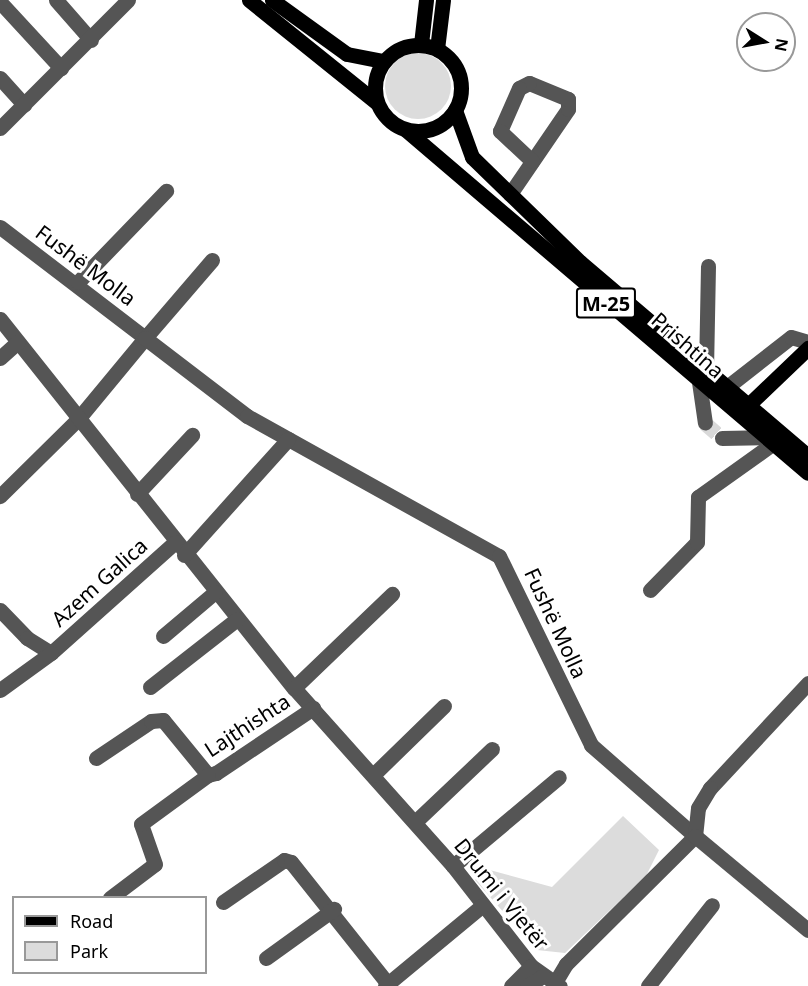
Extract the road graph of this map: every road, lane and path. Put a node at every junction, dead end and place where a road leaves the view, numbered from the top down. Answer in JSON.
{"nodes":[{"id":1,"x":56,"y":0,"type":"edge"},
{"id":2,"x":128,"y":0,"type":"edge"},
{"id":3,"x":249,"y":0,"type":"edge"},
{"id":4,"x":272,"y":0,"type":"edge"},
{"id":5,"x":426,"y":0,"type":"edge"},
{"id":6,"x":443,"y":0,"type":"edge"},
{"id":7,"x":0,"y":2,"type":"edge"},
{"id":8,"x":91,"y":40,"type":"junction"},
{"id":9,"x":421,"y":44,"type":"junction"},
{"id":10,"x":437,"y":49,"type":"junction"},
{"id":11,"x":383,"y":62,"type":"junction"},
{"id":12,"x":61,"y":68,"type":"junction"},
{"id":13,"x":0,"y":78,"type":"edge"},
{"id":14,"x":376,"y":102,"type":"junction"},
{"id":15,"x":24,"y":105,"type":"junction"},
{"id":16,"x":455,"y":110,"type":"junction"},
{"id":17,"x":0,"y":128,"type":"edge"},
{"id":18,"x":406,"y":130,"type":"junction"},
{"id":19,"x":532,"y":161,"type":"junction"},
{"id":20,"x":166,"y":191,"type":"dead end"},
{"id":21,"x":510,"y":194,"type":"junction"},
{"id":22,"x":0,"y":227,"type":"edge"},
{"id":23,"x":212,"y":260,"type":"dead end"},
{"id":24,"x":708,"y":266,"type":"dead end"},
{"id":25,"x":78,"y":282,"type":"junction"},
{"id":26,"x":0,"y":319,"type":"edge"},
{"id":27,"x":145,"y":338,"type":"junction"},
{"id":28,"x":18,"y":342,"type":"junction"},
{"id":29,"x":808,"y":342,"type":"edge"},
{"id":30,"x":808,"y":348,"type":"edge"},
{"id":31,"x":0,"y":358,"type":"edge"},
{"id":32,"x":702,"y":376,"type":"junction"},
{"id":33,"x":727,"y":387,"type":"junction"},
{"id":34,"x":746,"y":404,"type":"junction"},
{"id":35,"x":738,"y":417,"type":"junction"},
{"id":36,"x":78,"y":419,"type":"junction"},
{"id":37,"x":705,"y":423,"type":"tunnel mouth"},
{"id":38,"x":192,"y":435,"type":"dead end"},
{"id":39,"x":722,"y":438,"type":"tunnel mouth"},
{"id":40,"x":288,"y":439,"type":"junction"},
{"id":41,"x":766,"y":441,"type":"junction"},
{"id":42,"x":808,"y":456,"type":"edge"},
{"id":43,"x":808,"y":473,"type":"edge"},
{"id":44,"x":137,"y":494,"type":"junction"},
{"id":45,"x":0,"y":496,"type":"edge"},
{"id":46,"x":179,"y":549,"type":"junction"},
{"id":47,"x":650,"y":590,"type":"dead end"},
{"id":48,"x":215,"y":592,"type":"junction"},
{"id":49,"x":392,"y":594,"type":"dead end"},
{"id":50,"x":0,"y":610,"type":"edge"},
{"id":51,"x":237,"y":618,"type":"junction"},
{"id":52,"x":13,"y":623,"type":"junction"},
{"id":53,"x":0,"y":632,"type":"edge"},
{"id":54,"x":163,"y":636,"type":"dead end"},
{"id":55,"x":51,"y":652,"type":"junction"},
{"id":56,"x":808,"y":683,"type":"edge"},
{"id":57,"x":150,"y":687,"type":"dead end"},
{"id":58,"x":294,"y":688,"type":"junction"},
{"id":59,"x":0,"y":690,"type":"edge"},
{"id":60,"x":444,"y":706,"type":"dead end"},
{"id":61,"x":313,"y":708,"type":"junction"},
{"id":62,"x":492,"y":749,"type":"dead end"},
{"id":63,"x":96,"y":758,"type":"dead end"},
{"id":64,"x":208,"y":775,"type":"junction"},
{"id":65,"x":373,"y":775,"type":"junction"},
{"id":66,"x":559,"y":777,"type":"dead end"},
{"id":67,"x":415,"y":822,"type":"junction"},
{"id":68,"x":694,"y":836,"type":"junction"},
{"id":69,"x":453,"y":866,"type":"junction"},
{"id":70,"x":111,"y":896,"type":"edge"},
{"id":71,"x":223,"y":902,"type":"dead end"},
{"id":72,"x":483,"y":905,"type":"junction"},
{"id":73,"x":712,"y":905,"type":"dead end"},
{"id":74,"x":334,"y":909,"type":"junction"},
{"id":75,"x":808,"y":930,"type":"edge"},
{"id":76,"x":266,"y":958,"type":"dead end"},
{"id":77,"x":548,"y":979,"type":"edge"},
{"id":78,"x":387,"y":985,"type":"edge"},
{"id":79,"x":511,"y":986,"type":"edge"},
{"id":80,"x":527,"y":986,"type":"edge"},
{"id":81,"x":648,"y":986,"type":"edge"}],
"edges":[{"from":1,"to":8,"type":"street"},
{"from":2,"to":8,"type":"street"},
{"from":3,"to":14,"type":"main road","number":"M-25"},
{"from":4,"to":11,"type":"main road"},
{"from":5,"to":9,"type":"main road"},
{"from":6,"to":10,"type":"main road"},
{"from":7,"to":12,"type":"street"},
{"from":8,"to":12,"type":"street"},
{"from":9,"to":10,"type":"main road"},
{"from":9,"to":11,"type":"main road"},
{"from":10,"to":16,"type":"main road","name":"Prishtina","number":"M-25"},
{"from":11,"to":14,"type":"main road"},
{"from":12,"to":15,"type":"street"},
{"from":13,"to":15,"type":"street"},
{"from":14,"to":18,"type":"main road","name":"Prishtina","number":"M-25"},
{"from":15,"to":17,"type":"street"},
{"from":16,"to":18,"type":"main road"},
{"from":16,"to":21,"type":"main road","name":"Prishtina","number":"M-25"},
{"from":18,"to":32,"type":"main road","name":"Prishtina","number":"M-25"},
{"from":19,"to":19,"type":"street"},
{"from":19,"to":21,"type":"street"},
{"from":20,"to":25,"type":"street"},
{"from":21,"to":32,"type":"main road","name":"Prishtina","number":"M-25"},
{"from":22,"to":25,"type":"street","name":"Fushë Molla"},
{"from":23,"to":27,"type":"street"},
{"from":24,"to":32,"type":"street"},
{"from":25,"to":27,"type":"street","name":"Fushë Molla"},
{"from":26,"to":28,"type":"street","name":"Drumi i Vjetër"},
{"from":27,"to":36,"type":"street"},
{"from":27,"to":40,"type":"street","name":"Fushë Molla"},
{"from":28,"to":31,"type":"street"},
{"from":28,"to":36,"type":"street","name":"Drumi i Vjetër"},
{"from":29,"to":33,"type":"street"},
{"from":30,"to":34,"type":"main road"},
{"from":32,"to":33,"type":"main road","name":"Prishtina","number":"M-25"},
{"from":32,"to":35,"type":"main road","name":"Prishtina","number":"M-25"},
{"from":32,"to":37,"type":"street"},
{"from":33,"to":34,"type":"main road","name":"Prishtina","number":"M-25"},
{"from":34,"to":35,"type":"main road"},
{"from":34,"to":42,"type":"main road","name":"Prishtina","number":"M-25"},
{"from":35,"to":41,"type":"main road","name":"Prishtina","number":"M-25"},
{"from":36,"to":44,"type":"street","name":"Drumi i Vjetër"},
{"from":36,"to":45,"type":"street"},
{"from":38,"to":44,"type":"street"},
{"from":39,"to":41,"type":"street"},
{"from":40,"to":46,"type":"street"},
{"from":40,"to":68,"type":"street","name":"Fushë Molla"},
{"from":41,"to":43,"type":"main road","name":"Prishtina","number":"M-25"},
{"from":41,"to":47,"type":"street"},
{"from":44,"to":46,"type":"street","name":"Drumi i Vjetër"},
{"from":46,"to":48,"type":"street","name":"Drumi i Vjetër"},
{"from":46,"to":55,"type":"street","name":"Azem Galica"},
{"from":48,"to":51,"type":"street","name":"Drumi i Vjetër"},
{"from":48,"to":54,"type":"street"},
{"from":49,"to":58,"type":"street"},
{"from":50,"to":52,"type":"street","name":"Azem Galica"},
{"from":51,"to":57,"type":"street"},
{"from":51,"to":58,"type":"street","name":"Drumi i Vjetër"},
{"from":52,"to":53,"type":"street"},
{"from":52,"to":55,"type":"street","name":"Azem Galica"},
{"from":55,"to":59,"type":"street","name":"Azem Galica"},
{"from":56,"to":68,"type":"street"},
{"from":58,"to":61,"type":"street","name":"Drumi i Vjetër"},
{"from":60,"to":65,"type":"street"},
{"from":61,"to":64,"type":"street","name":"Lajthishta"},
{"from":61,"to":65,"type":"street","name":"Drumi i Vjetër"},
{"from":62,"to":67,"type":"street"},
{"from":63,"to":64,"type":"street","name":"Lajthishta"},
{"from":64,"to":70,"type":"street"},
{"from":65,"to":67,"type":"street","name":"Drumi i Vjetër"},
{"from":66,"to":69,"type":"street"},
{"from":67,"to":69,"type":"street","name":"Drumi i Vjetër"},
{"from":68,"to":75,"type":"street","name":"Fushë Molla"},
{"from":68,"to":77,"type":"street"},
{"from":69,"to":72,"type":"street","name":"Drumi i Vjetër"},
{"from":71,"to":74,"type":"street"},
{"from":72,"to":77,"type":"street","name":"Drumi i Vjetër"},
{"from":72,"to":78,"type":"street"},
{"from":73,"to":81,"type":"street"},
{"from":74,"to":76,"type":"street"},
{"from":74,"to":78,"type":"street"},
{"from":77,"to":79,"type":"street"},
{"from":77,"to":80,"type":"street"}]}
